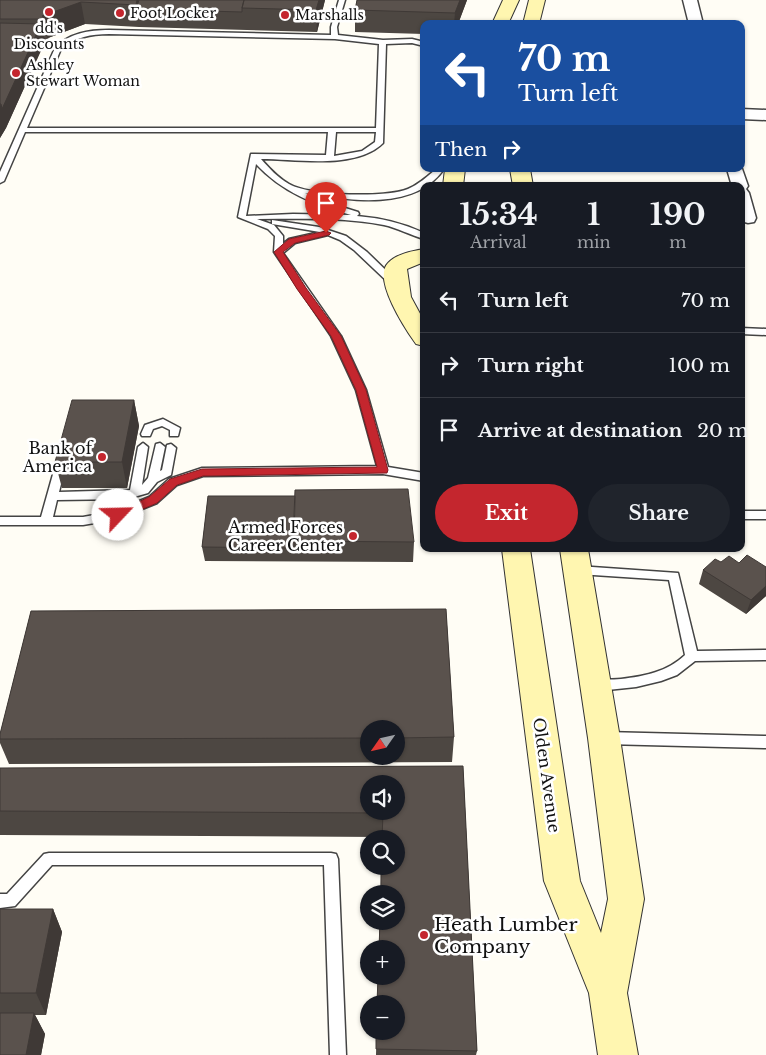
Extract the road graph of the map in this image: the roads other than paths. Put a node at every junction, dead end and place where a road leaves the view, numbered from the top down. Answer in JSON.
{"nodes":[{"id":1,"x":342,"y":0,"type":"edge"},
{"id":2,"x":511,"y":0,"type":"edge"},
{"id":3,"x":537,"y":0,"type":"edge"},
{"id":4,"x":690,"y":0,"type":"edge"},
{"id":5,"x":502,"y":20,"type":"edge"},
{"id":6,"x":532,"y":20,"type":"edge"},
{"id":7,"x":695,"y":20,"type":"edge"},
{"id":8,"x":335,"y":37,"type":"junction"},
{"id":9,"x":383,"y":42,"type":"junction"},
{"id":10,"x":420,"y":43,"type":"edge"},
{"id":11,"x":745,"y":114,"type":"edge"},
{"id":12,"x":766,"y":115,"type":"edge"},
{"id":13,"x":22,"y":130,"type":"junction"},
{"id":14,"x":332,"y":130,"type":"junction"},
{"id":15,"x":380,"y":130,"type":"junction"},
{"id":16,"x":254,"y":156,"type":"junction"},
{"id":17,"x":330,"y":158,"type":"junction"},
{"id":18,"x":452,"y":178,"type":"edge"},
{"id":19,"x":0,"y":181,"type":"edge"},
{"id":20,"x":428,"y":182,"type":"edge"},
{"id":21,"x":420,"y":185,"type":"edge"},
{"id":22,"x":287,"y":186,"type":"junction"},
{"id":23,"x":745,"y":207,"type":"edge"},
{"id":24,"x":242,"y":216,"type":"junction"},
{"id":25,"x":748,"y":218,"type":"dead end"},
{"id":26,"x":378,"y":221,"type":"junction"},
{"id":27,"x":326,"y":233,"type":"junction"},
{"id":28,"x":420,"y":235,"type":"edge"},
{"id":29,"x":278,"y":252,"type":"junction"},
{"id":30,"x":420,"y":256,"type":"edge"},
{"id":31,"x":395,"y":284,"type":"junction"},
{"id":32,"x":745,"y":331,"type":"edge"},
{"id":33,"x":766,"y":332,"type":"edge"},
{"id":34,"x":420,"y":333,"type":"edge"},
{"id":35,"x":163,"y":418,"type":"junction"},
{"id":36,"x":162,"y":433,"type":"dead end"},
{"id":37,"x":146,"y":434,"type":"dead end"},
{"id":38,"x":174,"y":434,"type":"dead end"},
{"id":39,"x":144,"y":447,"type":"dead end"},
{"id":40,"x":165,"y":447,"type":"dead end"},
{"id":41,"x":64,"y":452,"type":"edge"},
{"id":42,"x":383,"y":470,"type":"junction"},
{"id":43,"x":420,"y":476,"type":"edge"},
{"id":44,"x":135,"y":493,"type":"junction"},
{"id":45,"x":53,"y":496,"type":"junction"},
{"id":46,"x":745,"y":516,"type":"edge"},
{"id":47,"x":766,"y":516,"type":"edge"},
{"id":48,"x":0,"y":521,"type":"edge"},
{"id":49,"x":46,"y":521,"type":"junction"},
{"id":50,"x":516,"y":552,"type":"edge"},
{"id":51,"x":575,"y":559,"type":"edge"},
{"id":52,"x":766,"y":655,"type":"edge"},
{"id":53,"x":692,"y":656,"type":"junction"},
{"id":54,"x":596,"y":686,"type":"junction"},
{"id":55,"x":604,"y":738,"type":"junction"},
{"id":56,"x":766,"y":742,"type":"edge"},
{"id":57,"x":0,"y":901,"type":"edge"},
{"id":58,"x":608,"y":993,"type":"junction"},
{"id":59,"x":338,"y":1055,"type":"edge"},
{"id":60,"x":618,"y":1055,"type":"edge"}],
"edges":[{"from":1,"to":8,"type":"lane"},
{"from":2,"to":5,"type":"main road"},
{"from":3,"to":6,"type":"main road"},
{"from":4,"to":7,"type":"street"},
{"from":8,"to":9,"type":"lane"},
{"from":8,"to":13,"type":"lane"},
{"from":9,"to":10,"type":"lane"},
{"from":9,"to":15,"type":"lane"},
{"from":11,"to":12,"type":"street"},
{"from":13,"to":14,"type":"lane"},
{"from":13,"to":19,"type":"lane"},
{"from":14,"to":15,"type":"lane"},
{"from":14,"to":17,"type":"lane"},
{"from":15,"to":17,"type":"lane"},
{"from":16,"to":17,"type":"lane"},
{"from":16,"to":22,"type":"lane"},
{"from":16,"to":24,"type":"lane"},
{"from":18,"to":20,"type":"lane"},
{"from":21,"to":22,"type":"lane"},
{"from":22,"to":26,"type":"lane"},
{"from":23,"to":25,"type":"street"},
{"from":24,"to":26,"type":"lane"},
{"from":24,"to":27,"type":"lane"},
{"from":24,"to":29,"type":"lane"},
{"from":26,"to":28,"type":"lane"},
{"from":27,"to":29,"type":"lane"},
{"from":27,"to":31,"type":"lane"},
{"from":29,"to":42,"type":"lane"},
{"from":30,"to":31,"type":"main road"},
{"from":31,"to":34,"type":"main road"},
{"from":32,"to":33,"type":"lane"},
{"from":35,"to":36,"type":"lane"},
{"from":35,"to":37,"type":"lane"},
{"from":35,"to":38,"type":"lane"},
{"from":39,"to":44,"type":"lane"},
{"from":40,"to":44,"type":"lane"},
{"from":41,"to":45,"type":"lane"},
{"from":42,"to":43,"type":"lane"},
{"from":42,"to":49,"type":"lane"},
{"from":44,"to":45,"type":"lane"},
{"from":45,"to":49,"type":"lane"},
{"from":46,"to":47,"type":"lane"},
{"from":48,"to":49,"type":"lane"},
{"from":50,"to":58,"type":"main road","name":"Olden Avenue"},
{"from":51,"to":53,"type":"lane"},
{"from":51,"to":54,"type":"main road","name":"Olden Avenue"},
{"from":52,"to":53,"type":"lane"},
{"from":53,"to":54,"type":"lane"},
{"from":54,"to":55,"type":"main road","name":"Olden Avenue"},
{"from":55,"to":56,"type":"lane"},
{"from":55,"to":58,"type":"main road","name":"Olden Avenue"},
{"from":57,"to":59,"type":"lane"},
{"from":58,"to":60,"type":"main road","name":"Olden Avenue"}]}
